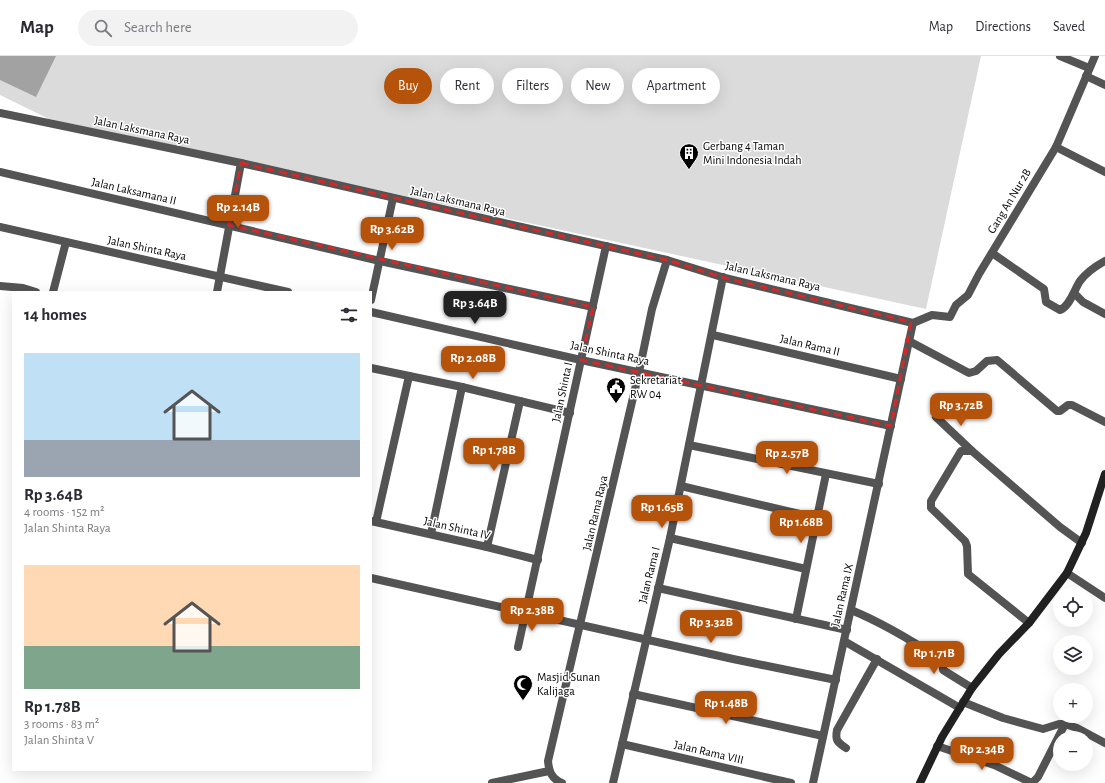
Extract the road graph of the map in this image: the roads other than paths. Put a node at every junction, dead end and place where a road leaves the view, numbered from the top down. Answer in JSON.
{"nodes":[{"id":1,"x":1060,"y":56,"type":"edge"},
{"id":2,"x":1095,"y":56,"type":"edge"},
{"id":3,"x":1087,"y":72,"type":"junction"},
{"id":4,"x":1105,"y":85,"type":"edge"},
{"id":5,"x":0,"y":113,"type":"edge"},
{"id":6,"x":1056,"y":147,"type":"junction"},
{"id":7,"x":241,"y":163,"type":"junction"},
{"id":8,"x":0,"y":172,"type":"edge"},
{"id":9,"x":1105,"y":172,"type":"edge"},
{"id":10,"x":393,"y":198,"type":"junction"},
{"id":11,"x":229,"y":224,"type":"junction"},
{"id":12,"x":0,"y":227,"type":"edge"},
{"id":13,"x":66,"y":242,"type":"junction"},
{"id":14,"x":606,"y":246,"type":"junction"},
{"id":15,"x":992,"y":252,"type":"junction"},
{"id":16,"x":667,"y":260,"type":"junction"},
{"id":17,"x":380,"y":261,"type":"junction"},
{"id":18,"x":1105,"y":261,"type":"edge"},
{"id":19,"x":220,"y":276,"type":"junction"},
{"id":20,"x":723,"y":277,"type":"junction"},
{"id":21,"x":0,"y":286,"type":"edge"},
{"id":22,"x":33,"y":291,"type":"edge"},
{"id":23,"x":53,"y":291,"type":"edge"},
{"id":24,"x":216,"y":291,"type":"edge"},
{"id":25,"x":284,"y":291,"type":"edge"},
{"id":26,"x":1074,"y":293,"type":"junction"},
{"id":27,"x":372,"y":296,"type":"edge"},
{"id":28,"x":593,"y":307,"type":"junction"},
{"id":29,"x":372,"y":312,"type":"edge"},
{"id":30,"x":1105,"y":314,"type":"edge"},
{"id":31,"x":911,"y":322,"type":"junction"},
{"id":32,"x":713,"y":334,"type":"junction"},
{"id":33,"x":909,"y":341,"type":"junction"},
{"id":34,"x":581,"y":360,"type":"junction"},
{"id":35,"x":372,"y":368,"type":"edge"},
{"id":36,"x":639,"y":372,"type":"junction"},
{"id":37,"x":409,"y":376,"type":"junction"},
{"id":38,"x":901,"y":379,"type":"junction"},
{"id":39,"x":702,"y":386,"type":"junction"},
{"id":40,"x":462,"y":387,"type":"junction"},
{"id":41,"x":520,"y":401,"type":"junction"},
{"id":42,"x":570,"y":413,"type":"junction"},
{"id":43,"x":936,"y":417,"type":"dead end"},
{"id":44,"x":1105,"y":422,"type":"edge"},
{"id":45,"x":891,"y":426,"type":"junction"},
{"id":46,"x":689,"y":445,"type":"junction"},
{"id":47,"x":972,"y":452,"type":"junction"},
{"id":48,"x":826,"y":474,"type":"junction"},
{"id":49,"x":1105,"y":474,"type":"edge"},
{"id":50,"x":879,"y":484,"type":"junction"},
{"id":51,"x":681,"y":486,"type":"junction"},
{"id":52,"x":817,"y":518,"type":"junction"},
{"id":53,"x":374,"y":522,"type":"edge"},
{"id":54,"x":431,"y":534,"type":"junction"},
{"id":55,"x":670,"y":538,"type":"junction"},
{"id":56,"x":1082,"y":543,"type":"junction"},
{"id":57,"x":487,"y":547,"type":"junction"},
{"id":58,"x":538,"y":560,"type":"junction"},
{"id":59,"x":806,"y":569,"type":"junction"},
{"id":60,"x":1067,"y":573,"type":"junction"},
{"id":61,"x":372,"y":578,"type":"edge"},
{"id":62,"x":658,"y":588,"type":"junction"},
{"id":63,"x":1105,"y":598,"type":"edge"},
{"id":64,"x":851,"y":610,"type":"junction"},
{"id":65,"x":526,"y":612,"type":"junction"},
{"id":66,"x":796,"y":619,"type":"junction"},
{"id":67,"x":1029,"y":623,"type":"junction"},
{"id":68,"x":581,"y":624,"type":"junction"},
{"id":69,"x":847,"y":630,"type":"junction"},
{"id":70,"x":646,"y":639,"type":"junction"},
{"id":71,"x":844,"y":641,"type":"junction"},
{"id":72,"x":518,"y":647,"type":"dead end"},
{"id":73,"x":877,"y":659,"type":"junction"},
{"id":74,"x":836,"y":680,"type":"junction"},
{"id":75,"x":972,"y":688,"type":"junction"},
{"id":76,"x":633,"y":694,"type":"junction"},
{"id":77,"x":961,"y":705,"type":"junction"},
{"id":78,"x":1065,"y":724,"type":"junction"},
{"id":79,"x":823,"y":736,"type":"junction"},
{"id":80,"x":1105,"y":743,"type":"edge"},
{"id":81,"x":622,"y":744,"type":"junction"},
{"id":82,"x":938,"y":746,"type":"junction"},
{"id":83,"x":846,"y":748,"type":"dead end"},
{"id":84,"x":549,"y":771,"type":"junction"},
{"id":85,"x":557,"y":782,"type":"edge"},
{"id":86,"x":492,"y":783,"type":"edge"},
{"id":87,"x":614,"y":783,"type":"edge"},
{"id":88,"x":791,"y":783,"type":"edge"},
{"id":89,"x":813,"y":783,"type":"edge"},
{"id":90,"x":920,"y":783,"type":"edge"},
{"id":91,"x":1032,"y":783,"type":"edge"}],
"edges":[{"from":1,"to":3,"type":"street"},
{"from":2,"to":3,"type":"street","name":"Gang An Nur 2B"},
{"from":3,"to":4,"type":"street"},
{"from":3,"to":6,"type":"street","name":"Gang An Nur 2B"},
{"from":5,"to":7,"type":"street","name":"Jalan Laksmana Raya"},
{"from":6,"to":9,"type":"street"},
{"from":6,"to":15,"type":"street","name":"Gang An Nur 2B"},
{"from":7,"to":10,"type":"street","name":"Jalan Laksmana Raya"},
{"from":7,"to":11,"type":"street"},
{"from":8,"to":11,"type":"street","name":"Jalan Laksamana II"},
{"from":10,"to":14,"type":"street","name":"Jalan Laksmana Raya"},
{"from":10,"to":17,"type":"street"},
{"from":11,"to":17,"type":"street","name":"Jalan Laksamana II"},
{"from":11,"to":19,"type":"street"},
{"from":12,"to":13,"type":"street","name":"Jalan Shinta Raya"},
{"from":13,"to":19,"type":"street","name":"Jalan Shinta Raya"},
{"from":13,"to":23,"type":"street"},
{"from":14,"to":16,"type":"street","name":"Jalan Laksmana Raya"},
{"from":14,"to":28,"type":"street","name":"Jalan Shinta I"},
{"from":15,"to":26,"type":"street"},
{"from":15,"to":31,"type":"street","name":"Gang An Nur 2B"},
{"from":16,"to":20,"type":"street","name":"Jalan Laksmana Raya"},
{"from":16,"to":36,"type":"street","name":"Jalan Rama Raya"},
{"from":17,"to":27,"type":"street"},
{"from":17,"to":28,"type":"street","name":"Jalan Laksamana II"},
{"from":18,"to":26,"type":"street"},
{"from":19,"to":24,"type":"street"},
{"from":19,"to":25,"type":"street","name":"Jalan Shinta Raya"},
{"from":20,"to":31,"type":"street","name":"Jalan Laksmana Raya"},
{"from":20,"to":32,"type":"street","name":"Jalan Rama I"},
{"from":21,"to":22,"type":"street"},
{"from":26,"to":30,"type":"street"},
{"from":28,"to":34,"type":"street","name":"Jalan Shinta I"},
{"from":29,"to":34,"type":"street","name":"Jalan Shinta Raya"},
{"from":31,"to":33,"type":"street","name":"Jalan Rama IX"},
{"from":32,"to":38,"type":"street","name":"Jalan Rama II"},
{"from":32,"to":39,"type":"street","name":"Jalan Rama I"},
{"from":33,"to":38,"type":"street","name":"Jalan Rama IX"},
{"from":33,"to":44,"type":"street"},
{"from":34,"to":36,"type":"street","name":"Jalan Shinta Raya"},
{"from":34,"to":42,"type":"street","name":"Jalan Shinta I"},
{"from":35,"to":37,"type":"street"},
{"from":36,"to":39,"type":"street","name":"Jalan Shinta Raya"},
{"from":36,"to":68,"type":"street","name":"Jalan Rama Raya"},
{"from":37,"to":40,"type":"street"},
{"from":37,"to":53,"type":"street"},
{"from":38,"to":45,"type":"street","name":"Jalan Rama IX"},
{"from":39,"to":45,"type":"street","name":"Jalan Shinta Raya"},
{"from":39,"to":46,"type":"street","name":"Jalan Rama I"},
{"from":40,"to":41,"type":"street"},
{"from":40,"to":54,"type":"street"},
{"from":41,"to":42,"type":"street"},
{"from":41,"to":57,"type":"street"},
{"from":42,"to":58,"type":"street","name":"Jalan Shinta I"},
{"from":43,"to":47,"type":"street"},
{"from":45,"to":50,"type":"street","name":"Jalan Rama IX"},
{"from":46,"to":48,"type":"street"},
{"from":46,"to":51,"type":"street","name":"Jalan Rama I"},
{"from":47,"to":56,"type":"street"},
{"from":47,"to":67,"type":"street"},
{"from":48,"to":50,"type":"street"},
{"from":48,"to":52,"type":"street"},
{"from":49,"to":56,"type":"main road"},
{"from":50,"to":64,"type":"street","name":"Jalan Rama IX"},
{"from":51,"to":52,"type":"street"},
{"from":51,"to":55,"type":"street","name":"Jalan Rama I"},
{"from":52,"to":59,"type":"street"},
{"from":53,"to":54,"type":"street","name":"Jalan Shinta IV"},
{"from":54,"to":57,"type":"street","name":"Jalan Shinta IV"},
{"from":55,"to":59,"type":"street"},
{"from":55,"to":62,"type":"street","name":"Jalan Rama I"},
{"from":56,"to":60,"type":"main road"},
{"from":57,"to":58,"type":"street","name":"Jalan Shinta IV"},
{"from":58,"to":65,"type":"street","name":"Jalan Shinta I"},
{"from":59,"to":66,"type":"street"},
{"from":60,"to":63,"type":"street"},
{"from":60,"to":67,"type":"main road"},
{"from":61,"to":65,"type":"street"},
{"from":62,"to":66,"type":"street"},
{"from":62,"to":70,"type":"street","name":"Jalan Rama I"},
{"from":64,"to":69,"type":"street","name":"Jalan Rama IX"},
{"from":64,"to":75,"type":"street"},
{"from":65,"to":68,"type":"street"},
{"from":65,"to":72,"type":"street","name":"Jalan Shinta I"},
{"from":66,"to":69,"type":"street"},
{"from":67,"to":75,"type":"main road"},
{"from":68,"to":70,"type":"street"},
{"from":68,"to":84,"type":"street","name":"Jalan Rama Raya"},
{"from":69,"to":71,"type":"street","name":"Jalan Rama IX"},
{"from":70,"to":74,"type":"street"},
{"from":70,"to":76,"type":"street","name":"Jalan Rama I"},
{"from":71,"to":73,"type":"street"},
{"from":71,"to":74,"type":"street","name":"Jalan Rama IX"},
{"from":73,"to":77,"type":"street"},
{"from":73,"to":83,"type":"street"},
{"from":74,"to":79,"type":"street","name":"Jalan Rama IX"},
{"from":75,"to":77,"type":"main road"},
{"from":76,"to":79,"type":"street"},
{"from":76,"to":81,"type":"street","name":"Jalan Rama I"},
{"from":77,"to":78,"type":"street"},
{"from":77,"to":82,"type":"main road"},
{"from":78,"to":80,"type":"street"},
{"from":78,"to":91,"type":"street"},
{"from":79,"to":89,"type":"street","name":"Jalan Rama IX"},
{"from":81,"to":87,"type":"street","name":"Jalan Rama I"},
{"from":81,"to":88,"type":"street","name":"Jalan Rama VIII"},
{"from":82,"to":90,"type":"main road"},
{"from":82,"to":91,"type":"street"},
{"from":84,"to":85,"type":"street"},
{"from":84,"to":86,"type":"street"}]}
